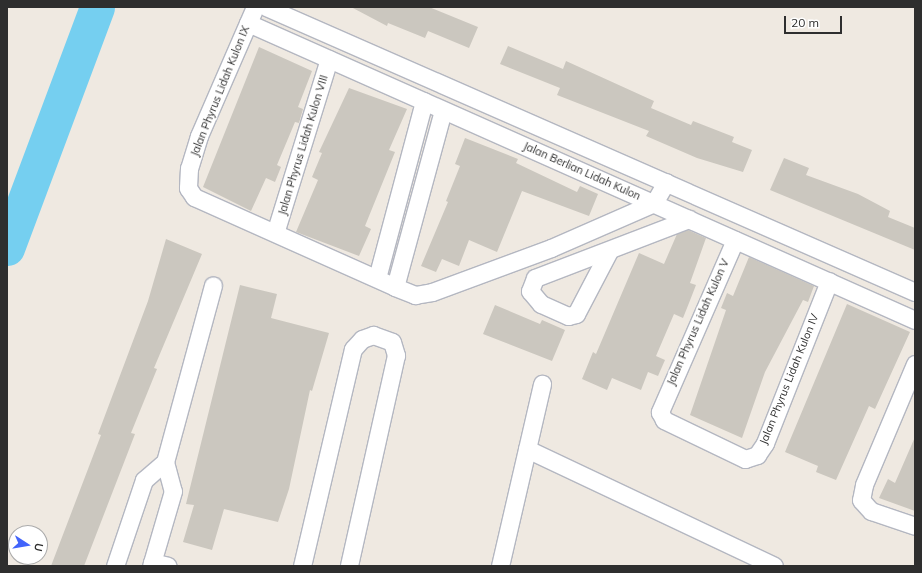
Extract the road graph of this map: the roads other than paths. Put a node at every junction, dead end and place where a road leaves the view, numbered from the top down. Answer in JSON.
{"nodes":[{"id":1,"x":254,"y":7,"type":"edge"},
{"id":2,"x":266,"y":7,"type":"edge"},
{"id":3,"x":248,"y":23,"type":"junction"},
{"id":4,"x":329,"y":59,"type":"junction"},
{"id":5,"x":424,"y":101,"type":"junction"},
{"id":6,"x":443,"y":110,"type":"junction"},
{"id":7,"x":666,"y":182,"type":"junction"},
{"id":8,"x":654,"y":203,"type":"junction"},
{"id":9,"x":724,"y":207,"type":"junction"},
{"id":10,"x":689,"y":219,"type":"junction"},
{"id":11,"x":711,"y":229,"type":"junction"},
{"id":12,"x":276,"y":230,"type":"junction"},
{"id":13,"x":736,"y":240,"type":"junction"},
{"id":14,"x":609,"y":251,"type":"junction"},
{"id":15,"x":377,"y":278,"type":"junction"},
{"id":16,"x":829,"y":281,"type":"junction"},
{"id":17,"x":213,"y":285,"type":"dead end"},
{"id":18,"x":395,"y":287,"type":"junction"},
{"id":19,"x":915,"y":292,"type":"edge"},
{"id":20,"x":915,"y":320,"type":"edge"},
{"id":21,"x":915,"y":364,"type":"edge"},
{"id":22,"x":542,"y":384,"type":"dead end"},
{"id":23,"x":661,"y":405,"type":"joint"},
{"id":24,"x":527,"y":449,"type":"junction"},
{"id":25,"x":166,"y":462,"type":"junction"},
{"id":26,"x":915,"y":526,"type":"edge"},
{"id":27,"x":157,"y":565,"type":"edge"},
{"id":28,"x":115,"y":566,"type":"edge"},
{"id":29,"x":302,"y":566,"type":"edge"},
{"id":30,"x":349,"y":566,"type":"edge"},
{"id":31,"x":500,"y":566,"type":"edge"},
{"id":32,"x":774,"y":566,"type":"edge"}],
"edges":[{"from":1,"to":3,"type":"street","name":"Jalan Phyrus Lidah Kulon IX"},
{"from":2,"to":7,"type":"street"},
{"from":3,"to":4,"type":"street","name":"Jalan Berlian Lidah Kulon"},
{"from":3,"to":12,"type":"street","name":"Jalan Phyrus Lidah Kulon IX"},
{"from":4,"to":5,"type":"street","name":"Jalan Berlian Lidah Kulon"},
{"from":4,"to":12,"type":"street","name":"Jalan Phyrus Lidah Kulon VIII"},
{"from":5,"to":6,"type":"street","name":"Jalan Berlian Lidah Kulon"},
{"from":5,"to":15,"type":"street"},
{"from":6,"to":8,"type":"street","name":"Jalan Berlian Lidah Kulon"},
{"from":6,"to":18,"type":"street"},
{"from":7,"to":8,"type":"street"},
{"from":7,"to":9,"type":"street"},
{"from":8,"to":10,"type":"street","name":"Jalan Berlian Lidah Kulon"},
{"from":8,"to":18,"type":"street"},
{"from":9,"to":11,"type":"street"},
{"from":9,"to":19,"type":"street"},
{"from":10,"to":11,"type":"street","name":"Jalan Berlian Lidah Kulon"},
{"from":10,"to":14,"type":"street"},
{"from":11,"to":13,"type":"street","name":"Jalan Berlian Lidah Kulon"},
{"from":12,"to":15,"type":"street"},
{"from":13,"to":16,"type":"street","name":"Jalan Berlian Lidah Kulon"},
{"from":13,"to":23,"type":"street","name":"Jalan Phyrus Lidah Kulon V"},
{"from":14,"to":14,"type":"street"},
{"from":15,"to":18,"type":"street"},
{"from":16,"to":20,"type":"street","name":"Jalan Berlian Lidah Kulon"},
{"from":16,"to":23,"type":"street","name":"Jalan Phyrus Lidah Kulon IV"},
{"from":17,"to":25,"type":"street"},
{"from":21,"to":26,"type":"street"},
{"from":22,"to":24,"type":"street"},
{"from":24,"to":31,"type":"street"},
{"from":24,"to":32,"type":"street"},
{"from":25,"to":27,"type":"street"},
{"from":25,"to":28,"type":"street"},
{"from":29,"to":30,"type":"street"}]}
